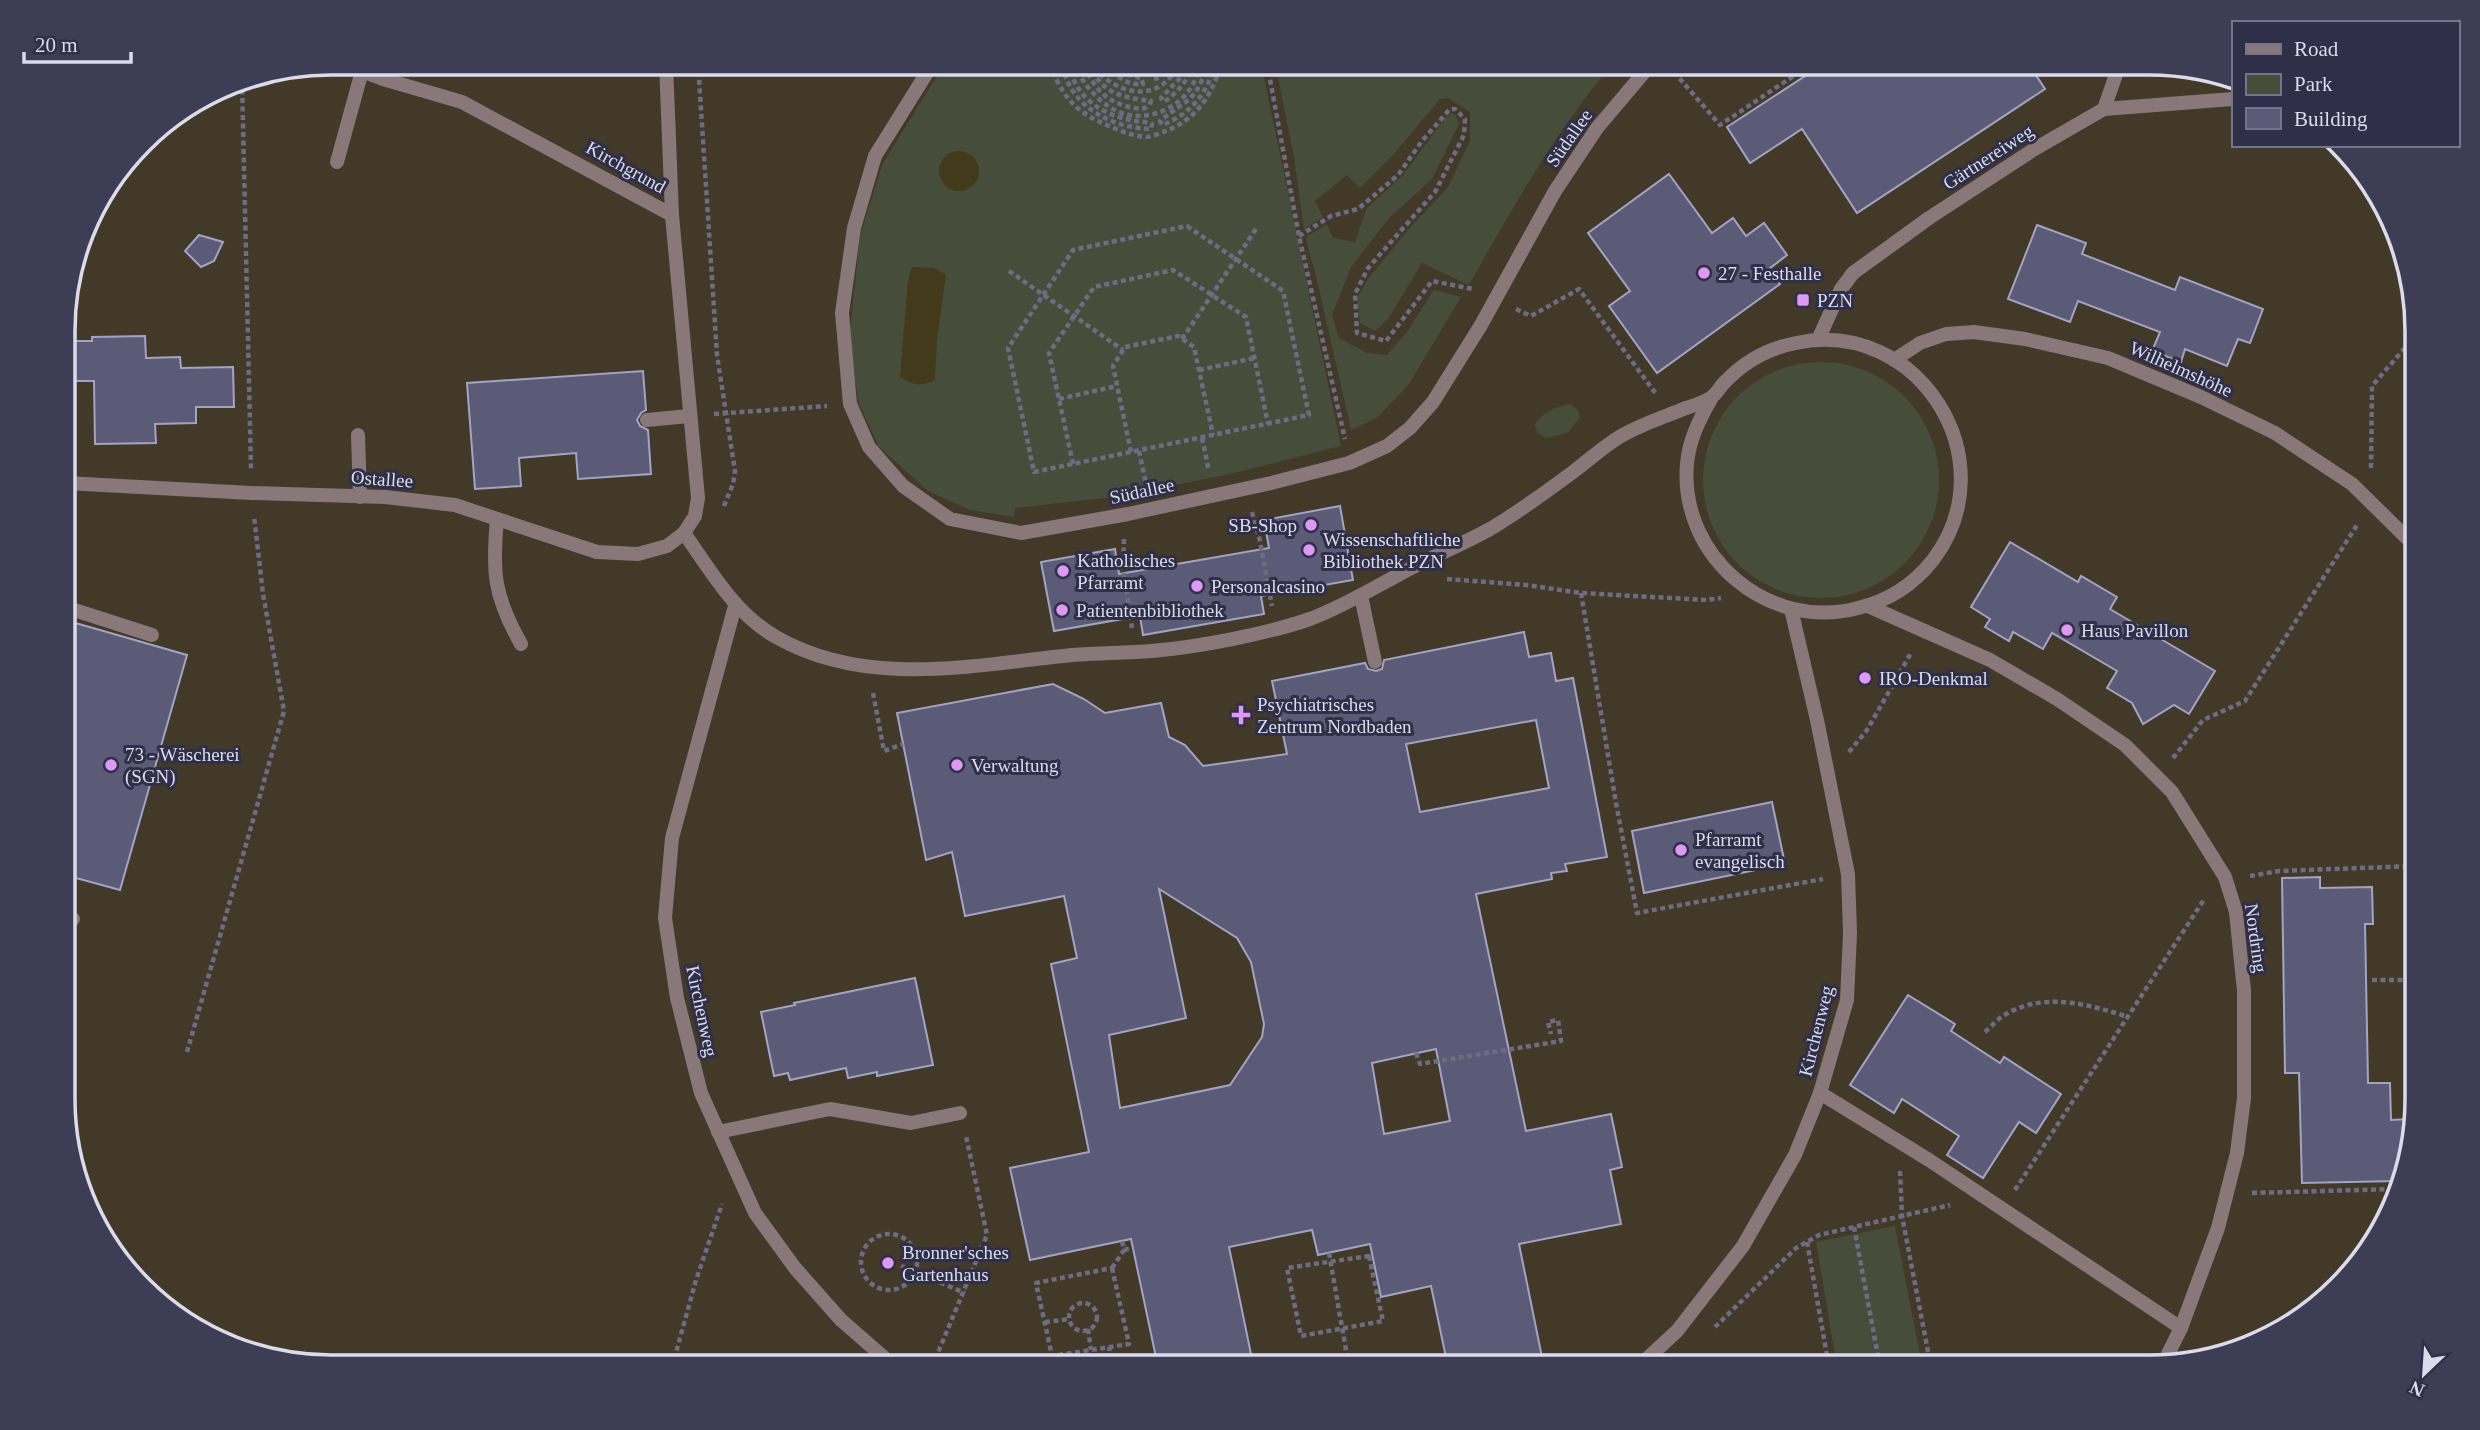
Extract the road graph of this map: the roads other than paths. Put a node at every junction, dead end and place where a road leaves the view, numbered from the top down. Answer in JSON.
{"nodes":[{"id":1,"x":361,"y":75,"type":"edge"},
{"id":2,"x":375,"y":75,"type":"edge"},
{"id":3,"x":666,"y":75,"type":"edge"},
{"id":4,"x":926,"y":75,"type":"edge"},
{"id":5,"x":1642,"y":75,"type":"edge"},
{"id":6,"x":2116,"y":75,"type":"edge"},
{"id":7,"x":2232,"y":99,"type":"edge"},
{"id":8,"x":2104,"y":109,"type":"junction"},
{"id":9,"x":337,"y":162,"type":"dead end"},
{"id":10,"x":672,"y":215,"type":"junction"},
{"id":11,"x":1818,"y":340,"type":"junction"},
{"id":12,"x":1894,"y":360,"type":"junction"},
{"id":13,"x":1711,"y":399,"type":"junction"},
{"id":14,"x":689,"y":416,"type":"junction"},
{"id":15,"x":647,"y":420,"type":"dead end"},
{"id":16,"x":358,"y":435,"type":"dead end"},
{"id":17,"x":75,"y":484,"type":"edge"},
{"id":18,"x":360,"y":497,"type":"junction"},
{"id":19,"x":497,"y":520,"type":"junction"},
{"id":20,"x":684,"y":533,"type":"junction"},
{"id":21,"x":2405,"y":536,"type":"edge"},
{"id":22,"x":1361,"y":596,"type":"junction"},
{"id":23,"x":735,"y":606,"type":"junction"},
{"id":24,"x":1868,"y":606,"type":"junction"},
{"id":25,"x":1791,"y":609,"type":"junction"},
{"id":26,"x":75,"y":610,"type":"edge"},
{"id":27,"x":152,"y":635,"type":"dead end"},
{"id":28,"x":521,"y":644,"type":"dead end"},
{"id":29,"x":1375,"y":662,"type":"dead end"},
{"id":30,"x":1820,"y":1093,"type":"junction"},
{"id":31,"x":961,"y":1112,"type":"road end"},
{"id":32,"x":718,"y":1132,"type":"junction"},
{"id":33,"x":2180,"y":1328,"type":"junction"},
{"id":34,"x":2168,"y":1354,"type":"edge"},
{"id":35,"x":881,"y":1355,"type":"edge"},
{"id":36,"x":1650,"y":1355,"type":"edge"}],
"edges":[{"from":1,"to":9,"type":"street"},
{"from":2,"to":10,"type":"street","name":"Kirchgrund"},
{"from":3,"to":10,"type":"street"},
{"from":4,"to":5,"type":"street","name":"Südallee"},
{"from":6,"to":8,"type":"street"},
{"from":7,"to":8,"type":"street","name":"Gärtnereiweg"},
{"from":8,"to":11,"type":"street","name":"Gärtnereiweg"},
{"from":10,"to":14,"type":"street","name":"Kirchgrund"},
{"from":11,"to":12,"type":"street"},
{"from":11,"to":13,"type":"street"},
{"from":12,"to":21,"type":"street","name":"Wilhelmshöhe"},
{"from":12,"to":24,"type":"street"},
{"from":13,"to":22,"type":"street"},
{"from":13,"to":25,"type":"street"},
{"from":14,"to":15,"type":"street"},
{"from":14,"to":20,"type":"street","name":"Kirchgrund"},
{"from":16,"to":18,"type":"street"},
{"from":17,"to":18,"type":"street","name":"Ostallee"},
{"from":18,"to":19,"type":"street","name":"Ostallee"},
{"from":19,"to":20,"type":"street","name":"Ostallee"},
{"from":19,"to":28,"type":"street"},
{"from":20,"to":23,"type":"street"},
{"from":22,"to":23,"type":"street"},
{"from":22,"to":29,"type":"street"},
{"from":23,"to":32,"type":"street","name":"Kirchenweg"},
{"from":24,"to":25,"type":"street"},
{"from":24,"to":33,"type":"street","name":"Nordring"},
{"from":25,"to":30,"type":"street","name":"Kirchenweg"},
{"from":26,"to":27,"type":"street"},
{"from":30,"to":33,"type":"street"},
{"from":30,"to":36,"type":"street","name":"Kirchenweg"},
{"from":31,"to":32,"type":"street"},
{"from":32,"to":35,"type":"street","name":"Kirchenweg"},
{"from":33,"to":34,"type":"street","name":"Nordring"}]}
